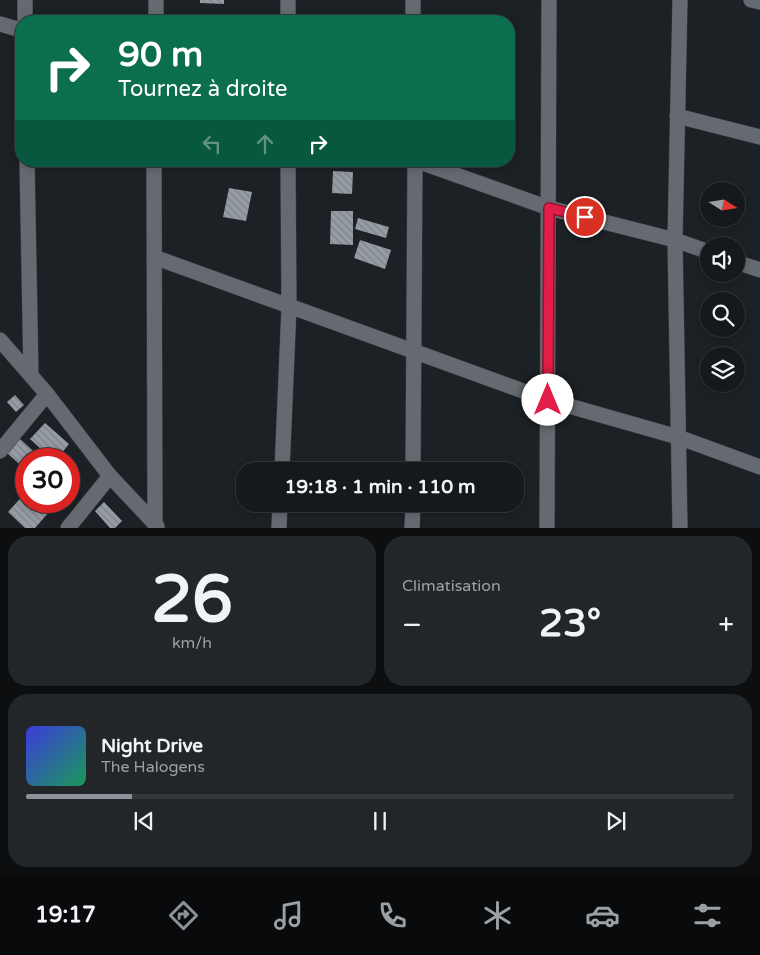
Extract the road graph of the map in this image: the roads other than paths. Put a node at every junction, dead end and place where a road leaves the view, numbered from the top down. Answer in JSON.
{"nodes":[{"id":1,"x":25,"y":0,"type":"edge"},
{"id":2,"x":156,"y":0,"type":"edge"},
{"id":3,"x":288,"y":0,"type":"edge"},
{"id":4,"x":413,"y":0,"type":"edge"},
{"id":5,"x":549,"y":0,"type":"edge"},
{"id":6,"x":680,"y":0,"type":"edge"},
{"id":7,"x":751,"y":0,"type":"edge"},
{"id":8,"x":760,"y":2,"type":"edge"},
{"id":9,"x":25,"y":15,"type":"edge"},
{"id":10,"x":156,"y":15,"type":"edge"},
{"id":11,"x":288,"y":15,"type":"edge"},
{"id":12,"x":413,"y":15,"type":"edge"},
{"id":13,"x":0,"y":24,"type":"edge"},
{"id":14,"x":15,"y":28,"type":"edge"},
{"id":15,"x":677,"y":116,"type":"junction"},
{"id":16,"x":760,"y":137,"type":"edge"},
{"id":17,"x":27,"y":167,"type":"edge"},
{"id":18,"x":154,"y":167,"type":"edge"},
{"id":19,"x":288,"y":167,"type":"edge"},
{"id":20,"x":416,"y":167,"type":"edge"},
{"id":21,"x":433,"y":167,"type":"edge"},
{"id":22,"x":549,"y":208,"type":"junction"},
{"id":23,"x":676,"y":240,"type":"junction"},
{"id":24,"x":700,"y":249,"type":"edge"},
{"id":25,"x":154,"y":257,"type":"junction"},
{"id":26,"x":745,"y":265,"type":"edge"},
{"id":27,"x":760,"y":270,"type":"edge"},
{"id":28,"x":289,"y":307,"type":"junction"},
{"id":29,"x":0,"y":340,"type":"edge"},
{"id":30,"x":413,"y":352,"type":"junction"},
{"id":31,"x":31,"y":375,"type":"junction"},
{"id":32,"x":48,"y":394,"type":"junction"},
{"id":33,"x":548,"y":400,"type":"junction"},
{"id":34,"x":678,"y":438,"type":"junction"},
{"id":35,"x":0,"y":451,"type":"edge"},
{"id":36,"x":282,"y":462,"type":"edge"},
{"id":37,"x":413,"y":462,"type":"edge"},
{"id":38,"x":760,"y":467,"type":"edge"},
{"id":39,"x":110,"y":476,"type":"junction"},
{"id":40,"x":280,"y":512,"type":"edge"},
{"id":41,"x":413,"y":512,"type":"edge"},
{"id":42,"x":157,"y":525,"type":"edge"},
{"id":43,"x":68,"y":528,"type":"edge"},
{"id":44,"x":279,"y":528,"type":"edge"},
{"id":45,"x":412,"y":528,"type":"edge"},
{"id":46,"x":548,"y":528,"type":"edge"},
{"id":47,"x":680,"y":528,"type":"edge"}],
"edges":[{"from":1,"to":9,"type":"street"},
{"from":2,"to":10,"type":"street"},
{"from":3,"to":11,"type":"street"},
{"from":4,"to":12,"type":"street"},
{"from":5,"to":22,"type":"street"},
{"from":6,"to":15,"type":"street"},
{"from":7,"to":8,"type":"street"},
{"from":13,"to":14,"type":"street"},
{"from":15,"to":16,"type":"street"},
{"from":15,"to":23,"type":"street"},
{"from":17,"to":31,"type":"street"},
{"from":18,"to":25,"type":"street"},
{"from":19,"to":28,"type":"street"},
{"from":20,"to":30,"type":"street"},
{"from":21,"to":22,"type":"street"},
{"from":22,"to":23,"type":"street"},
{"from":22,"to":33,"type":"street"},
{"from":23,"to":24,"type":"street"},
{"from":23,"to":34,"type":"street"},
{"from":25,"to":28,"type":"street"},
{"from":25,"to":42,"type":"street"},
{"from":26,"to":27,"type":"street"},
{"from":28,"to":30,"type":"street"},
{"from":28,"to":36,"type":"street"},
{"from":29,"to":31,"type":"street"},
{"from":30,"to":33,"type":"street"},
{"from":30,"to":37,"type":"street"},
{"from":31,"to":32,"type":"street"},
{"from":32,"to":35,"type":"street"},
{"from":32,"to":39,"type":"street"},
{"from":33,"to":34,"type":"street"},
{"from":33,"to":46,"type":"street"},
{"from":34,"to":38,"type":"street"},
{"from":34,"to":47,"type":"street"},
{"from":39,"to":42,"type":"street"},
{"from":39,"to":43,"type":"street"},
{"from":40,"to":44,"type":"street"},
{"from":41,"to":45,"type":"street"}]}
